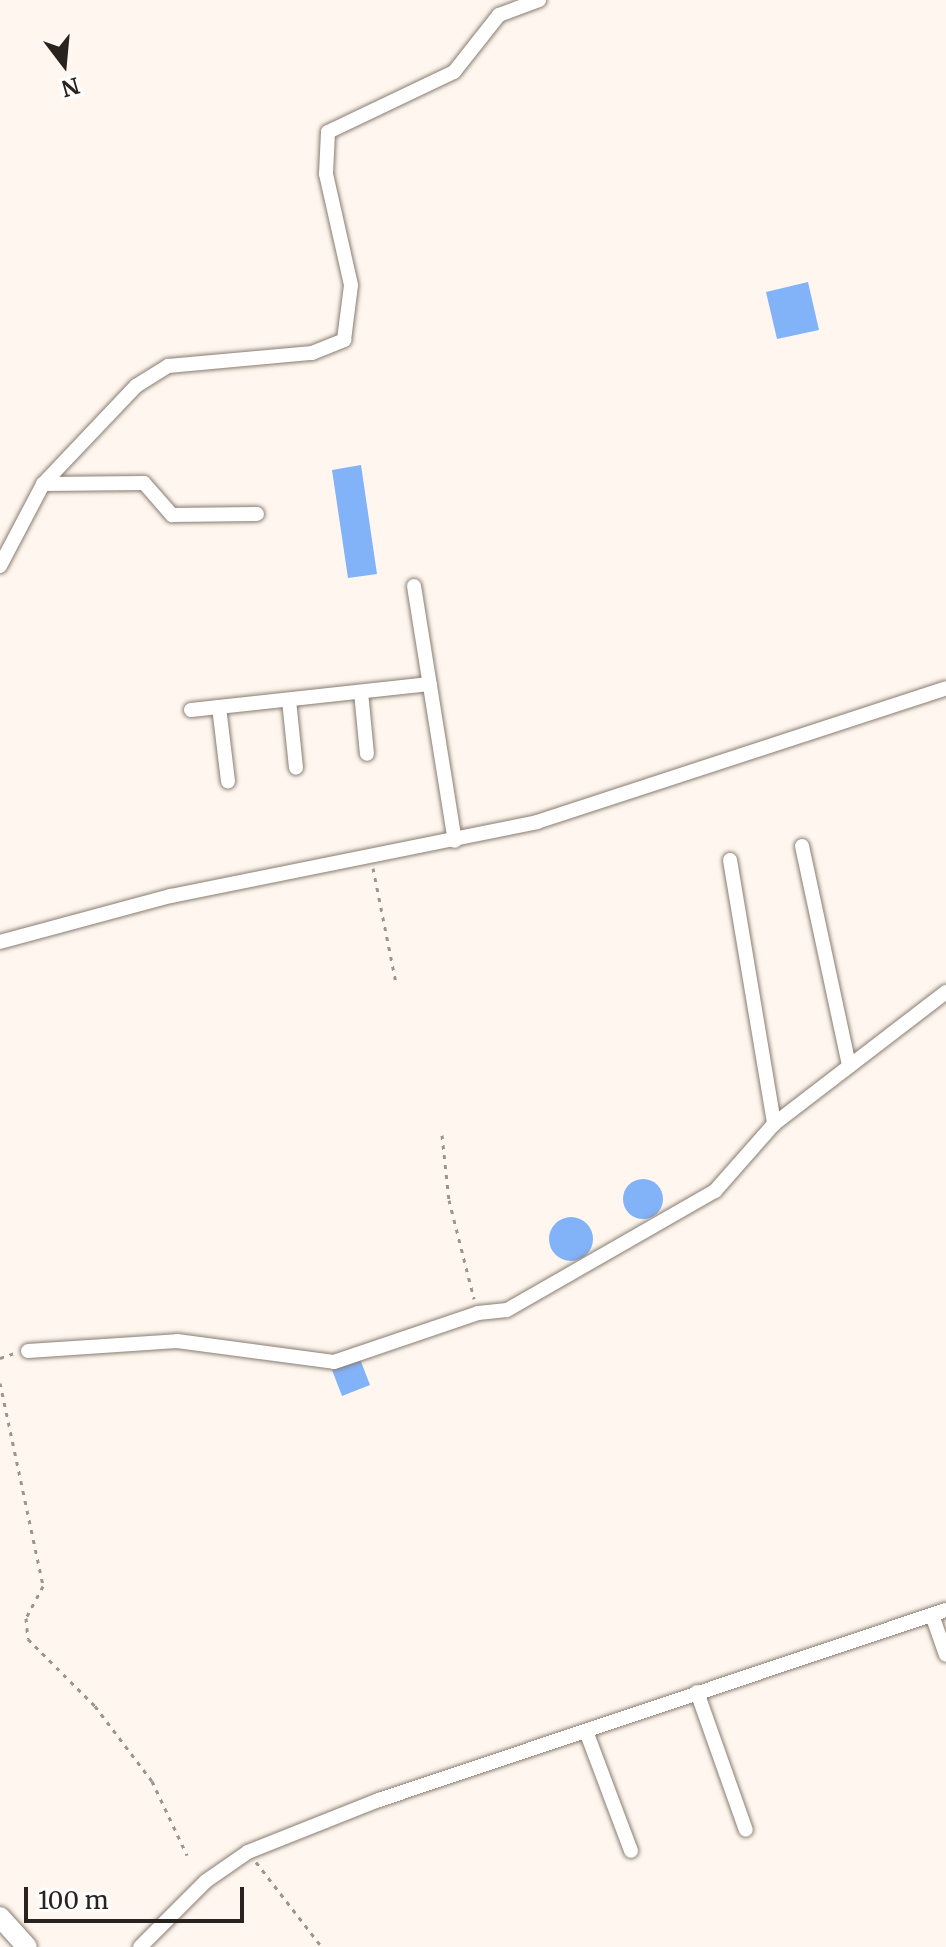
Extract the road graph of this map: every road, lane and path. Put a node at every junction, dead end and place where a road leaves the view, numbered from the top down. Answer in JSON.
{"nodes":[{"id":1,"x":539,"y":0,"type":"edge"},
{"id":2,"x":43,"y":484,"type":"junction"},
{"id":3,"x":257,"y":514,"type":"dead end"},
{"id":4,"x":0,"y":566,"type":"edge"},
{"id":5,"x":414,"y":586,"type":"dead end"},
{"id":6,"x":430,"y":684,"type":"junction"},
{"id":7,"x":946,"y":688,"type":"edge"},
{"id":8,"x":361,"y":692,"type":"junction"},
{"id":9,"x":289,"y":700,"type":"junction"},
{"id":10,"x":219,"y":707,"type":"junction"},
{"id":11,"x":191,"y":710,"type":"dead end"},
{"id":12,"x":367,"y":754,"type":"dead end"},
{"id":13,"x":296,"y":768,"type":"dead end"},
{"id":14,"x":228,"y":781,"type":"dead end"},
{"id":15,"x":455,"y":841,"type":"junction"},
{"id":16,"x":802,"y":846,"type":"dead end"},
{"id":17,"x":372,"y":860,"type":"junction"},
{"id":18,"x":730,"y":860,"type":"dead end"},
{"id":19,"x":0,"y":942,"type":"edge"},
{"id":20,"x":396,"y":983,"type":"dead end"},
{"id":21,"x":946,"y":992,"type":"edge"},
{"id":22,"x":849,"y":1066,"type":"junction"},
{"id":23,"x":774,"y":1124,"type":"junction"},
{"id":24,"x":442,"y":1135,"type":"dead end"},
{"id":25,"x":478,"y":1313,"type":"junction"},
{"id":26,"x":28,"y":1351,"type":"dead end"},
{"id":27,"x":0,"y":1383,"type":"edge"},
{"id":28,"x":939,"y":1612,"type":"edge"},
{"id":29,"x":946,"y":1655,"type":"edge"},
{"id":30,"x":697,"y":1692,"type":"junction"},
{"id":31,"x":586,"y":1731,"type":"junction"},
{"id":32,"x":746,"y":1830,"type":"dead end"},
{"id":33,"x":631,"y":1851,"type":"dead end"},
{"id":34,"x":248,"y":1852,"type":"junction"},
{"id":35,"x":187,"y":1855,"type":"dead end"},
{"id":36,"x":0,"y":1917,"type":"edge"},
{"id":37,"x":27,"y":1947,"type":"edge"},
{"id":38,"x":140,"y":1947,"type":"edge"},
{"id":39,"x":322,"y":1947,"type":"edge"}],
"edges":[{"from":1,"to":2,"type":"street"},
{"from":2,"to":3,"type":"street"},
{"from":2,"to":4,"type":"street"},
{"from":5,"to":6,"type":"street"},
{"from":6,"to":8,"type":"street"},
{"from":6,"to":15,"type":"street"},
{"from":7,"to":15,"type":"street"},
{"from":8,"to":9,"type":"street"},
{"from":8,"to":12,"type":"street"},
{"from":9,"to":10,"type":"street"},
{"from":9,"to":13,"type":"street"},
{"from":10,"to":11,"type":"street"},
{"from":10,"to":14,"type":"street"},
{"from":15,"to":17,"type":"street"},
{"from":16,"to":22,"type":"street"},
{"from":17,"to":19,"type":"street"},
{"from":17,"to":20,"type":"path"},
{"from":18,"to":23,"type":"street"},
{"from":21,"to":22,"type":"street"},
{"from":22,"to":23,"type":"street"},
{"from":23,"to":25,"type":"street"},
{"from":24,"to":25,"type":"path"},
{"from":25,"to":26,"type":"street"},
{"from":27,"to":35,"type":"path"},
{"from":28,"to":29,"type":"street"},
{"from":28,"to":30,"type":"street"},
{"from":30,"to":31,"type":"street"},
{"from":30,"to":32,"type":"street"},
{"from":31,"to":33,"type":"street"},
{"from":31,"to":34,"type":"street"},
{"from":34,"to":38,"type":"street"},
{"from":34,"to":39,"type":"path"},
{"from":36,"to":37,"type":"street"}]}
